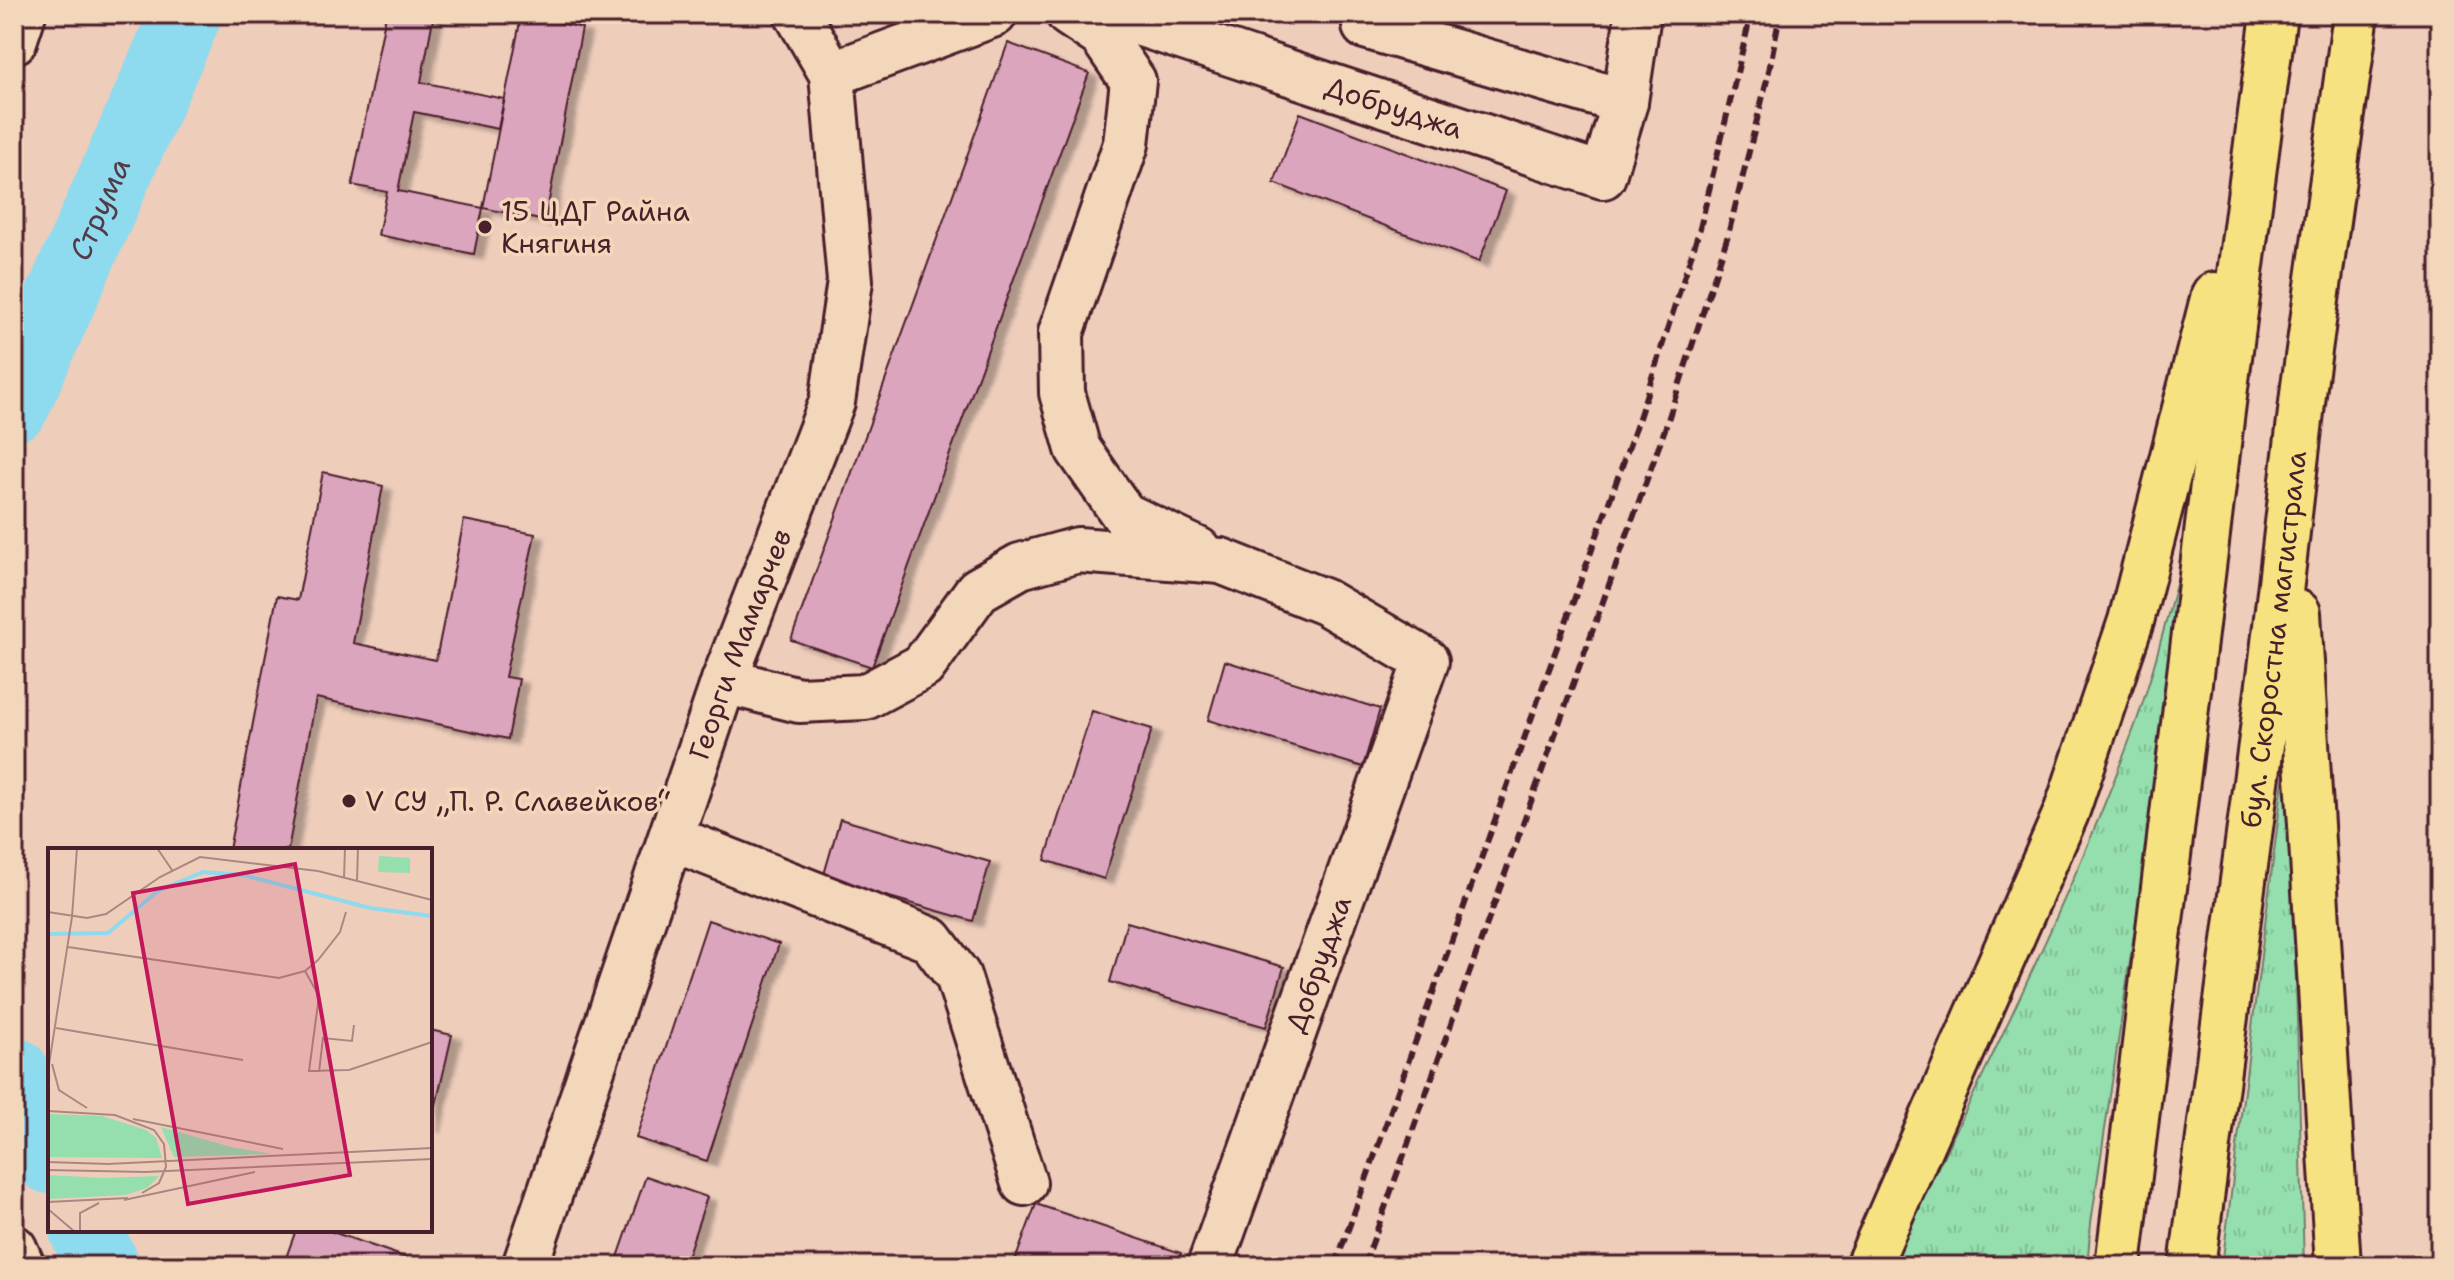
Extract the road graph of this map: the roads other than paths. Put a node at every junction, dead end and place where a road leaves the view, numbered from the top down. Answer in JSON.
{"nodes":[{"id":1,"x":23,"y":14,"type":"edge"},
{"id":2,"x":797,"y":14,"type":"edge"},
{"id":3,"x":1069,"y":14,"type":"edge"},
{"id":4,"x":1111,"y":14,"type":"edge"},
{"id":5,"x":1369,"y":14,"type":"edge"},
{"id":6,"x":1638,"y":14,"type":"edge"},
{"id":7,"x":2274,"y":14,"type":"edge"},
{"id":8,"x":2356,"y":14,"type":"edge"},
{"id":9,"x":984,"y":16,"type":"edge"},
{"id":10,"x":14,"y":41,"type":"edge"},
{"id":11,"x":832,"y":74,"type":"junction"},
{"id":12,"x":1625,"y":102,"type":"junction"},
{"id":13,"x":2262,"y":111,"type":"junction"},
{"id":14,"x":2291,"y":503,"type":"junction"},
{"id":15,"x":1221,"y":561,"type":"junction"},
{"id":16,"x":724,"y":681,"type":"junction"},
{"id":17,"x":671,"y":838,"type":"junction"},
{"id":18,"x":1024,"y":1183,"type":"dead end"},
{"id":19,"x":2120,"y":1246,"type":"edge"},
{"id":20,"x":14,"y":1248,"type":"edge"},
{"id":21,"x":2194,"y":1250,"type":"edge"},
{"id":22,"x":22,"y":1266,"type":"edge"},
{"id":23,"x":525,"y":1266,"type":"edge"},
{"id":24,"x":1210,"y":1266,"type":"edge"},
{"id":25,"x":1868,"y":1266,"type":"edge"},
{"id":26,"x":2338,"y":1266,"type":"edge"}],
"edges":[{"from":1,"to":10,"type":"street"},
{"from":2,"to":11,"type":"street","name":"Георги Мамарчев"},
{"from":3,"to":15,"type":"street"},
{"from":4,"to":12,"type":"street","name":"Добруджа"},
{"from":5,"to":12,"type":"street"},
{"from":6,"to":12,"type":"street","name":"Добруджа"},
{"from":7,"to":13,"type":"highway"},
{"from":8,"to":14,"type":"highway","name":"бул. Скоростна магистрала"},
{"from":9,"to":11,"type":"street"},
{"from":11,"to":16,"type":"street","name":"Георги Мамарчев"},
{"from":13,"to":19,"type":"highway"},
{"from":13,"to":25,"type":"highway"},
{"from":14,"to":21,"type":"highway","name":"бул. Скоростна магистрала"},
{"from":14,"to":26,"type":"highway"},
{"from":15,"to":16,"type":"street"},
{"from":15,"to":24,"type":"street","name":"Добруджа"},
{"from":16,"to":17,"type":"street","name":"Георги Мамарчев"},
{"from":17,"to":18,"type":"street"},
{"from":17,"to":23,"type":"street","name":"Георги Мамарчев"},
{"from":20,"to":22,"type":"street"}]}
